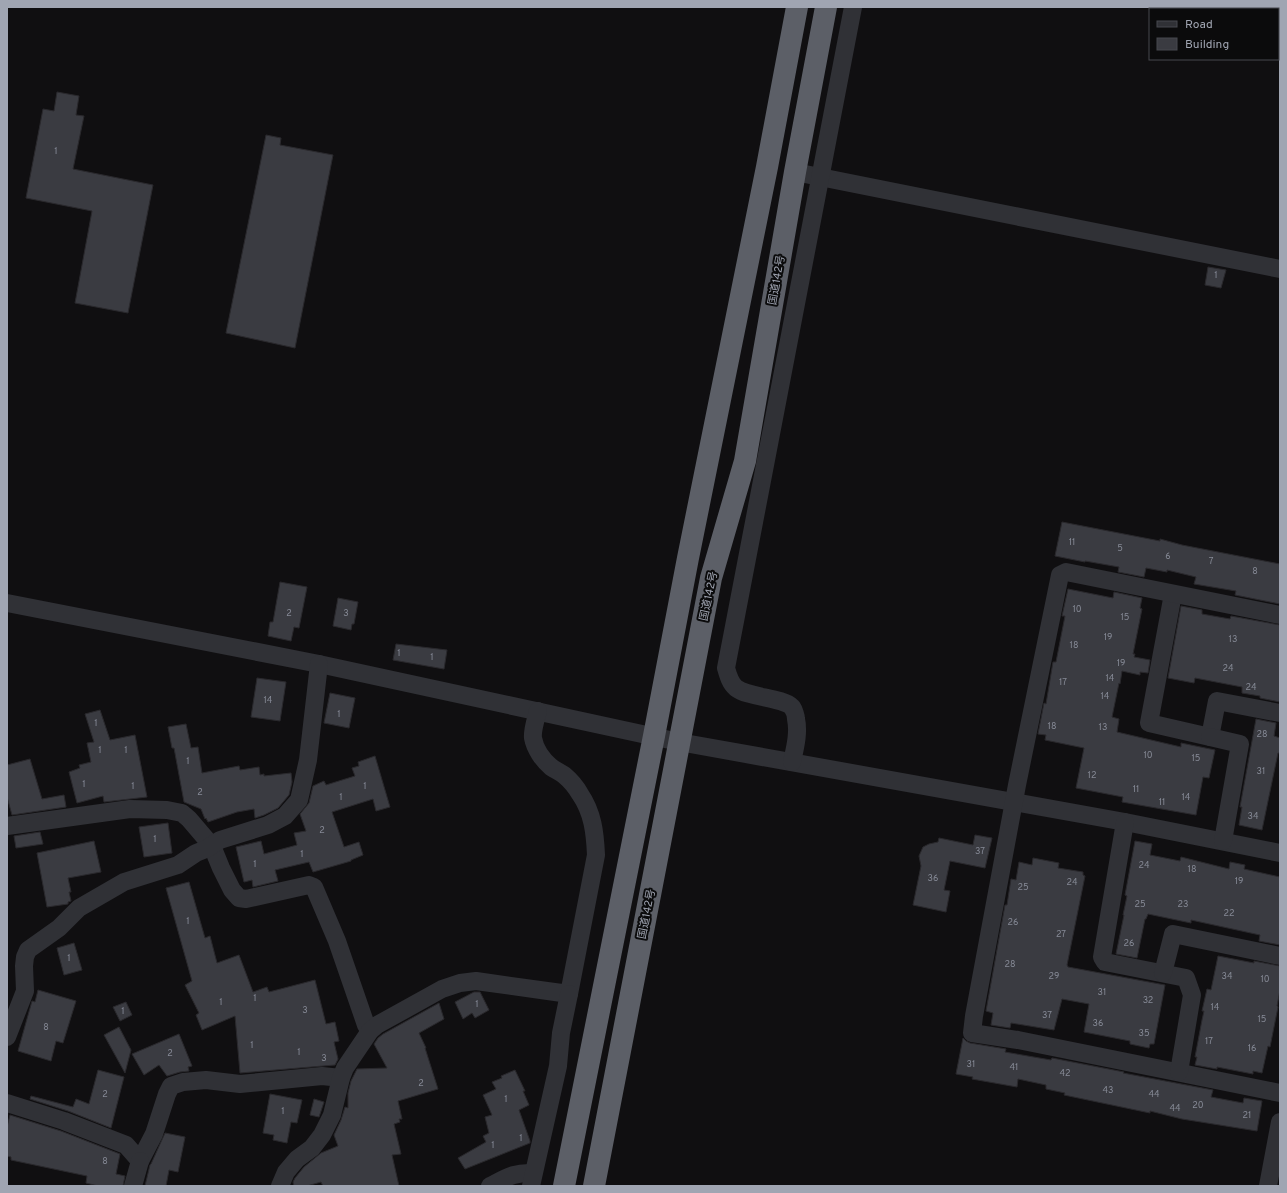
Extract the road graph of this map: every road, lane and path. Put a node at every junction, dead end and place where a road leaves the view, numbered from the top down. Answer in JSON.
{"nodes":[{"id":1,"x":797,"y":7,"type":"edge"},
{"id":2,"x":826,"y":7,"type":"edge"},
{"id":3,"x":853,"y":7,"type":"edge"},
{"id":4,"x":795,"y":172,"type":"junction"},
{"id":5,"x":821,"y":178,"type":"junction"},
{"id":6,"x":1280,"y":269,"type":"edge"},
{"id":7,"x":1173,"y":594,"type":"junction"},
{"id":8,"x":7,"y":603,"type":"edge"},
{"id":9,"x":1280,"y":615,"type":"edge"},
{"id":10,"x":319,"y":664,"type":"junction"},
{"id":11,"x":538,"y":711,"type":"junction"},
{"id":12,"x":1280,"y":713,"type":"edge"},
{"id":13,"x":654,"y":736,"type":"junction"},
{"id":14,"x":1210,"y":736,"type":"junction"},
{"id":15,"x":679,"y":742,"type":"junction"},
{"id":16,"x":792,"y":762,"type":"junction"},
{"id":17,"x":1015,"y":802,"type":"junction"},
{"id":18,"x":1125,"y":822,"type":"junction"},
{"id":19,"x":7,"y":826,"type":"edge"},
{"id":20,"x":1223,"y":841,"type":"junction"},
{"id":21,"x":212,"y":846,"type":"junction"},
{"id":22,"x":1280,"y":853,"type":"edge"},
{"id":23,"x":1280,"y":956,"type":"edge"},
{"id":24,"x":1163,"y":973,"type":"junction"},
{"id":25,"x":569,"y":994,"type":"junction"},
{"id":26,"x":370,"y":1031,"type":"junction"},
{"id":27,"x":7,"y":1037,"type":"edge"},
{"id":28,"x":1179,"y":1072,"type":"junction"},
{"id":29,"x":341,"y":1078,"type":"junction"},
{"id":30,"x":1280,"y":1093,"type":"edge"},
{"id":31,"x":7,"y":1103,"type":"edge"},
{"id":32,"x":1280,"y":1122,"type":"edge"},
{"id":33,"x":140,"y":1161,"type":"junction"},
{"id":34,"x":532,"y":1180,"type":"edge"},
{"id":35,"x":133,"y":1186,"type":"edge"},
{"id":36,"x":280,"y":1186,"type":"edge"},
{"id":37,"x":490,"y":1186,"type":"edge"},
{"id":38,"x":564,"y":1186,"type":"edge"},
{"id":39,"x":594,"y":1186,"type":"edge"},
{"id":40,"x":1268,"y":1186,"type":"edge"}],
"edges":[{"from":1,"to":13,"type":"highway"},
{"from":2,"to":4,"type":"highway","name":"国道142号"},
{"from":3,"to":5,"type":"street"},
{"from":4,"to":5,"type":"street"},
{"from":4,"to":15,"type":"highway","name":"国道142号"},
{"from":5,"to":6,"type":"street"},
{"from":5,"to":16,"type":"street"},
{"from":7,"to":9,"type":"street"},
{"from":7,"to":14,"type":"street"},
{"from":7,"to":17,"type":"street"},
{"from":8,"to":10,"type":"street"},
{"from":10,"to":11,"type":"street"},
{"from":10,"to":21,"type":"street"},
{"from":11,"to":13,"type":"street"},
{"from":11,"to":25,"type":"street"},
{"from":12,"to":14,"type":"street"},
{"from":13,"to":15,"type":"street"},
{"from":13,"to":38,"type":"highway"},
{"from":14,"to":20,"type":"street"},
{"from":15,"to":16,"type":"street"},
{"from":15,"to":39,"type":"highway","name":"国道142号"},
{"from":16,"to":17,"type":"street"},
{"from":17,"to":18,"type":"street"},
{"from":17,"to":28,"type":"street"},
{"from":18,"to":20,"type":"street"},
{"from":18,"to":24,"type":"street"},
{"from":19,"to":21,"type":"street"},
{"from":20,"to":22,"type":"street"},
{"from":21,"to":26,"type":"street"},
{"from":21,"to":27,"type":"street"},
{"from":23,"to":24,"type":"street"},
{"from":24,"to":28,"type":"street"},
{"from":25,"to":26,"type":"street"},
{"from":25,"to":34,"type":"street"},
{"from":26,"to":29,"type":"street"},
{"from":28,"to":30,"type":"street"},
{"from":29,"to":33,"type":"street"},
{"from":29,"to":36,"type":"street"},
{"from":31,"to":33,"type":"street"},
{"from":32,"to":40,"type":"street"},
{"from":33,"to":35,"type":"street"},
{"from":34,"to":37,"type":"street"}]}
